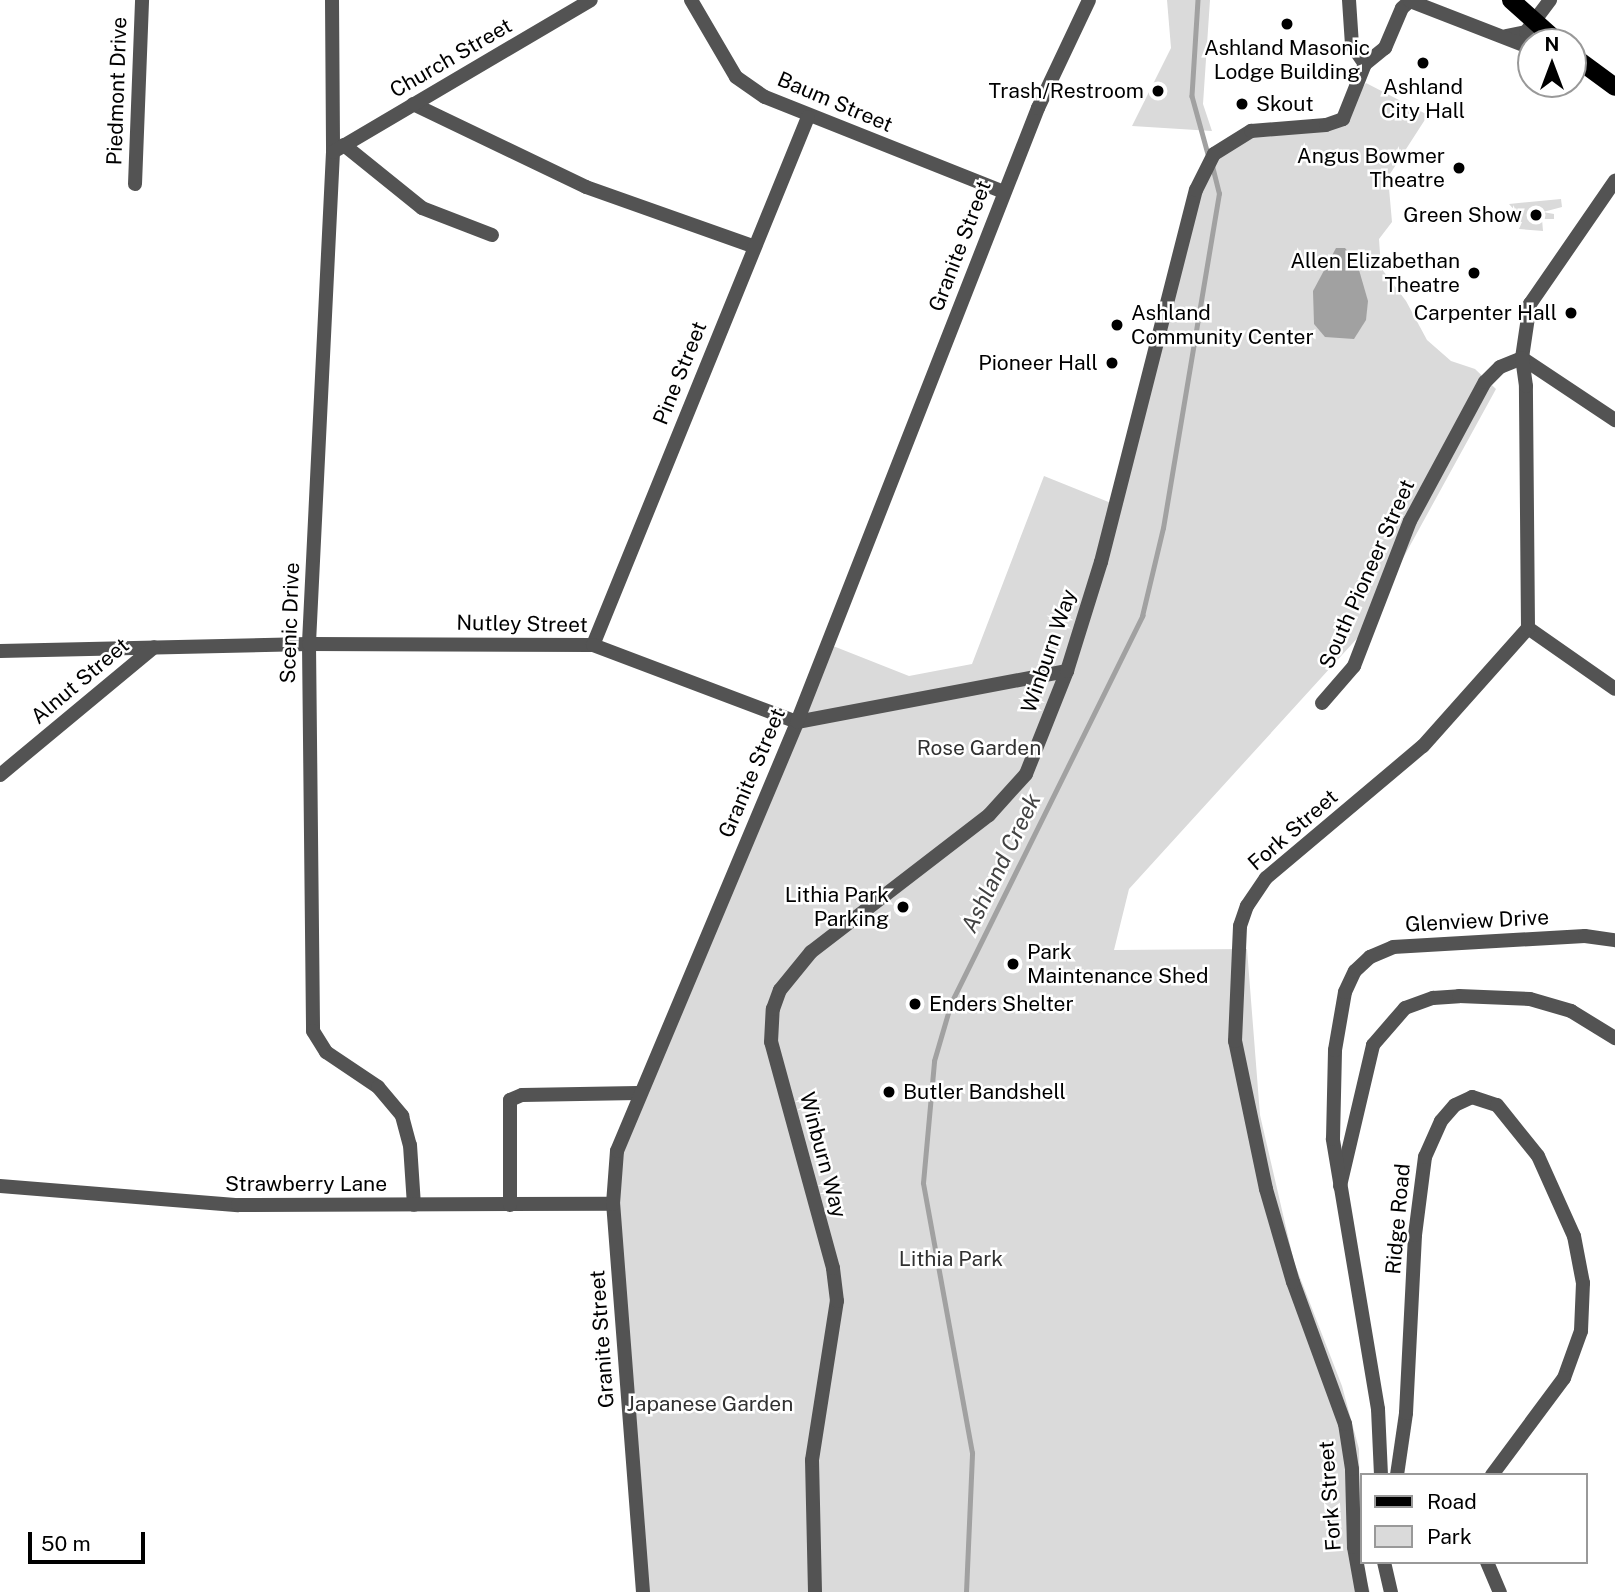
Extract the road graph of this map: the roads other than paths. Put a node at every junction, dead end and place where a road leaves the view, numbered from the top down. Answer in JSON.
{"nodes":[{"id":1,"x":142,"y":0,"type":"edge"},
{"id":2,"x":332,"y":0,"type":"edge"},
{"id":3,"x":591,"y":0,"type":"edge"},
{"id":4,"x":691,"y":0,"type":"edge"},
{"id":5,"x":1089,"y":0,"type":"edge"},
{"id":6,"x":1349,"y":0,"type":"edge"},
{"id":7,"x":1511,"y":0,"type":"edge"},
{"id":8,"x":1550,"y":0,"type":"edge"},
{"id":9,"x":1403,"y":4,"type":"edge"},
{"id":10,"x":1536,"y":22,"type":"junction"},
{"id":11,"x":1543,"y":28,"type":"edge"},
{"id":12,"x":1500,"y":36,"type":"junction"},
{"id":13,"x":1517,"y":43,"type":"edge"},
{"id":14,"x":1365,"y":64,"type":"junction"},
{"id":15,"x":1587,"y":69,"type":"edge"},
{"id":16,"x":1615,"y":87,"type":"edge"},
{"id":17,"x":413,"y":104,"type":"junction"},
{"id":18,"x":808,"y":117,"type":"junction"},
{"id":19,"x":338,"y":148,"type":"junction"},
{"id":20,"x":1615,"y":181,"type":"edge"},
{"id":21,"x":135,"y":184,"type":"dead end"},
{"id":22,"x":1004,"y":192,"type":"junction"},
{"id":23,"x":492,"y":234,"type":"dead end"},
{"id":24,"x":753,"y":246,"type":"junction"},
{"id":25,"x":1522,"y":358,"type":"junction"},
{"id":26,"x":1615,"y":420,"type":"edge"},
{"id":27,"x":1528,"y":628,"type":"junction"},
{"id":28,"x":309,"y":644,"type":"junction"},
{"id":29,"x":593,"y":645,"type":"junction"},
{"id":30,"x":154,"y":647,"type":"junction"},
{"id":31,"x":0,"y":651,"type":"edge"},
{"id":32,"x":1067,"y":671,"type":"junction"},
{"id":33,"x":1615,"y":689,"type":"edge"},
{"id":34,"x":1322,"y":703,"type":"dead end"},
{"id":35,"x":797,"y":722,"type":"junction"},
{"id":36,"x":0,"y":775,"type":"edge"},
{"id":37,"x":1615,"y":940,"type":"edge"},
{"id":38,"x":1615,"y":1038,"type":"edge"},
{"id":39,"x":638,"y":1093,"type":"junction"},
{"id":40,"x":0,"y":1186,"type":"edge"},
{"id":41,"x":1339,"y":1188,"type":"junction"},
{"id":42,"x":613,"y":1204,"type":"junction"},
{"id":43,"x":414,"y":1205,"type":"junction"},
{"id":44,"x":510,"y":1205,"type":"junction"},
{"id":45,"x":1381,"y":1473,"type":"edge"},
{"id":46,"x":1397,"y":1473,"type":"edge"},
{"id":47,"x":1493,"y":1473,"type":"edge"},
{"id":48,"x":1384,"y":1564,"type":"edge"},
{"id":49,"x":1488,"y":1564,"type":"edge"},
{"id":50,"x":643,"y":1592,"type":"edge"},
{"id":51,"x":815,"y":1592,"type":"edge"},
{"id":52,"x":1362,"y":1592,"type":"edge"},
{"id":53,"x":1391,"y":1592,"type":"edge"},
{"id":54,"x":1500,"y":1592,"type":"edge"}],
"edges":[{"from":1,"to":21,"type":"street","name":"Piedmont Drive"},
{"from":2,"to":19,"type":"street","name":"Scenic Drive"},
{"from":3,"to":17,"type":"street","name":"Church Street"},
{"from":4,"to":18,"type":"street","name":"Baum Street"},
{"from":5,"to":22,"type":"street","name":"Granite Street"},
{"from":6,"to":14,"type":"street"},
{"from":7,"to":10,"type":"main road"},
{"from":8,"to":10,"type":"street"},
{"from":9,"to":12,"type":"street","name":"Winburn Way"},
{"from":9,"to":14,"type":"street","name":"Winburn Way"},
{"from":10,"to":11,"type":"main road"},
{"from":10,"to":12,"type":"street"},
{"from":12,"to":13,"type":"street","name":"Winburn Way"},
{"from":14,"to":32,"type":"street","name":"Winburn Way"},
{"from":15,"to":16,"type":"main road"},
{"from":17,"to":19,"type":"street","name":"Church Street"},
{"from":17,"to":24,"type":"street"},
{"from":18,"to":22,"type":"street","name":"Baum Street"},
{"from":18,"to":24,"type":"street","name":"Pine Street"},
{"from":19,"to":23,"type":"street"},
{"from":19,"to":28,"type":"street","name":"Scenic Drive"},
{"from":20,"to":25,"type":"street"},
{"from":22,"to":35,"type":"street","name":"Granite Street"},
{"from":24,"to":29,"type":"street","name":"Pine Street"},
{"from":25,"to":26,"type":"street"},
{"from":25,"to":27,"type":"street"},
{"from":25,"to":34,"type":"street","name":"South Pioneer Street"},
{"from":27,"to":33,"type":"street"},
{"from":27,"to":52,"type":"street","name":"Fork Street"},
{"from":28,"to":29,"type":"street","name":"Nutley Street"},
{"from":28,"to":30,"type":"street","name":"Nutley Street"},
{"from":28,"to":43,"type":"street","name":"Scenic Drive"},
{"from":29,"to":35,"type":"street","name":"Nutley Street"},
{"from":30,"to":31,"type":"street","name":"Nutley Street"},
{"from":30,"to":36,"type":"street","name":"Alnut Street"},
{"from":32,"to":35,"type":"street"},
{"from":32,"to":51,"type":"street","name":"Winburn Way"},
{"from":35,"to":39,"type":"street","name":"Granite Street"},
{"from":37,"to":41,"type":"street","name":"Glenview Drive"},
{"from":38,"to":41,"type":"street"},
{"from":39,"to":42,"type":"street","name":"Granite Street"},
{"from":39,"to":44,"type":"street"},
{"from":40,"to":43,"type":"street","name":"Strawberry Lane"},
{"from":41,"to":45,"type":"street","name":"Glenview Drive"},
{"from":42,"to":44,"type":"street","name":"Strawberry Lane"},
{"from":42,"to":50,"type":"street","name":"Granite Street"},
{"from":43,"to":44,"type":"street","name":"Strawberry Lane"},
{"from":46,"to":47,"type":"street","name":"Ridge Road"},
{"from":48,"to":53,"type":"street"},
{"from":49,"to":54,"type":"street"}]}
